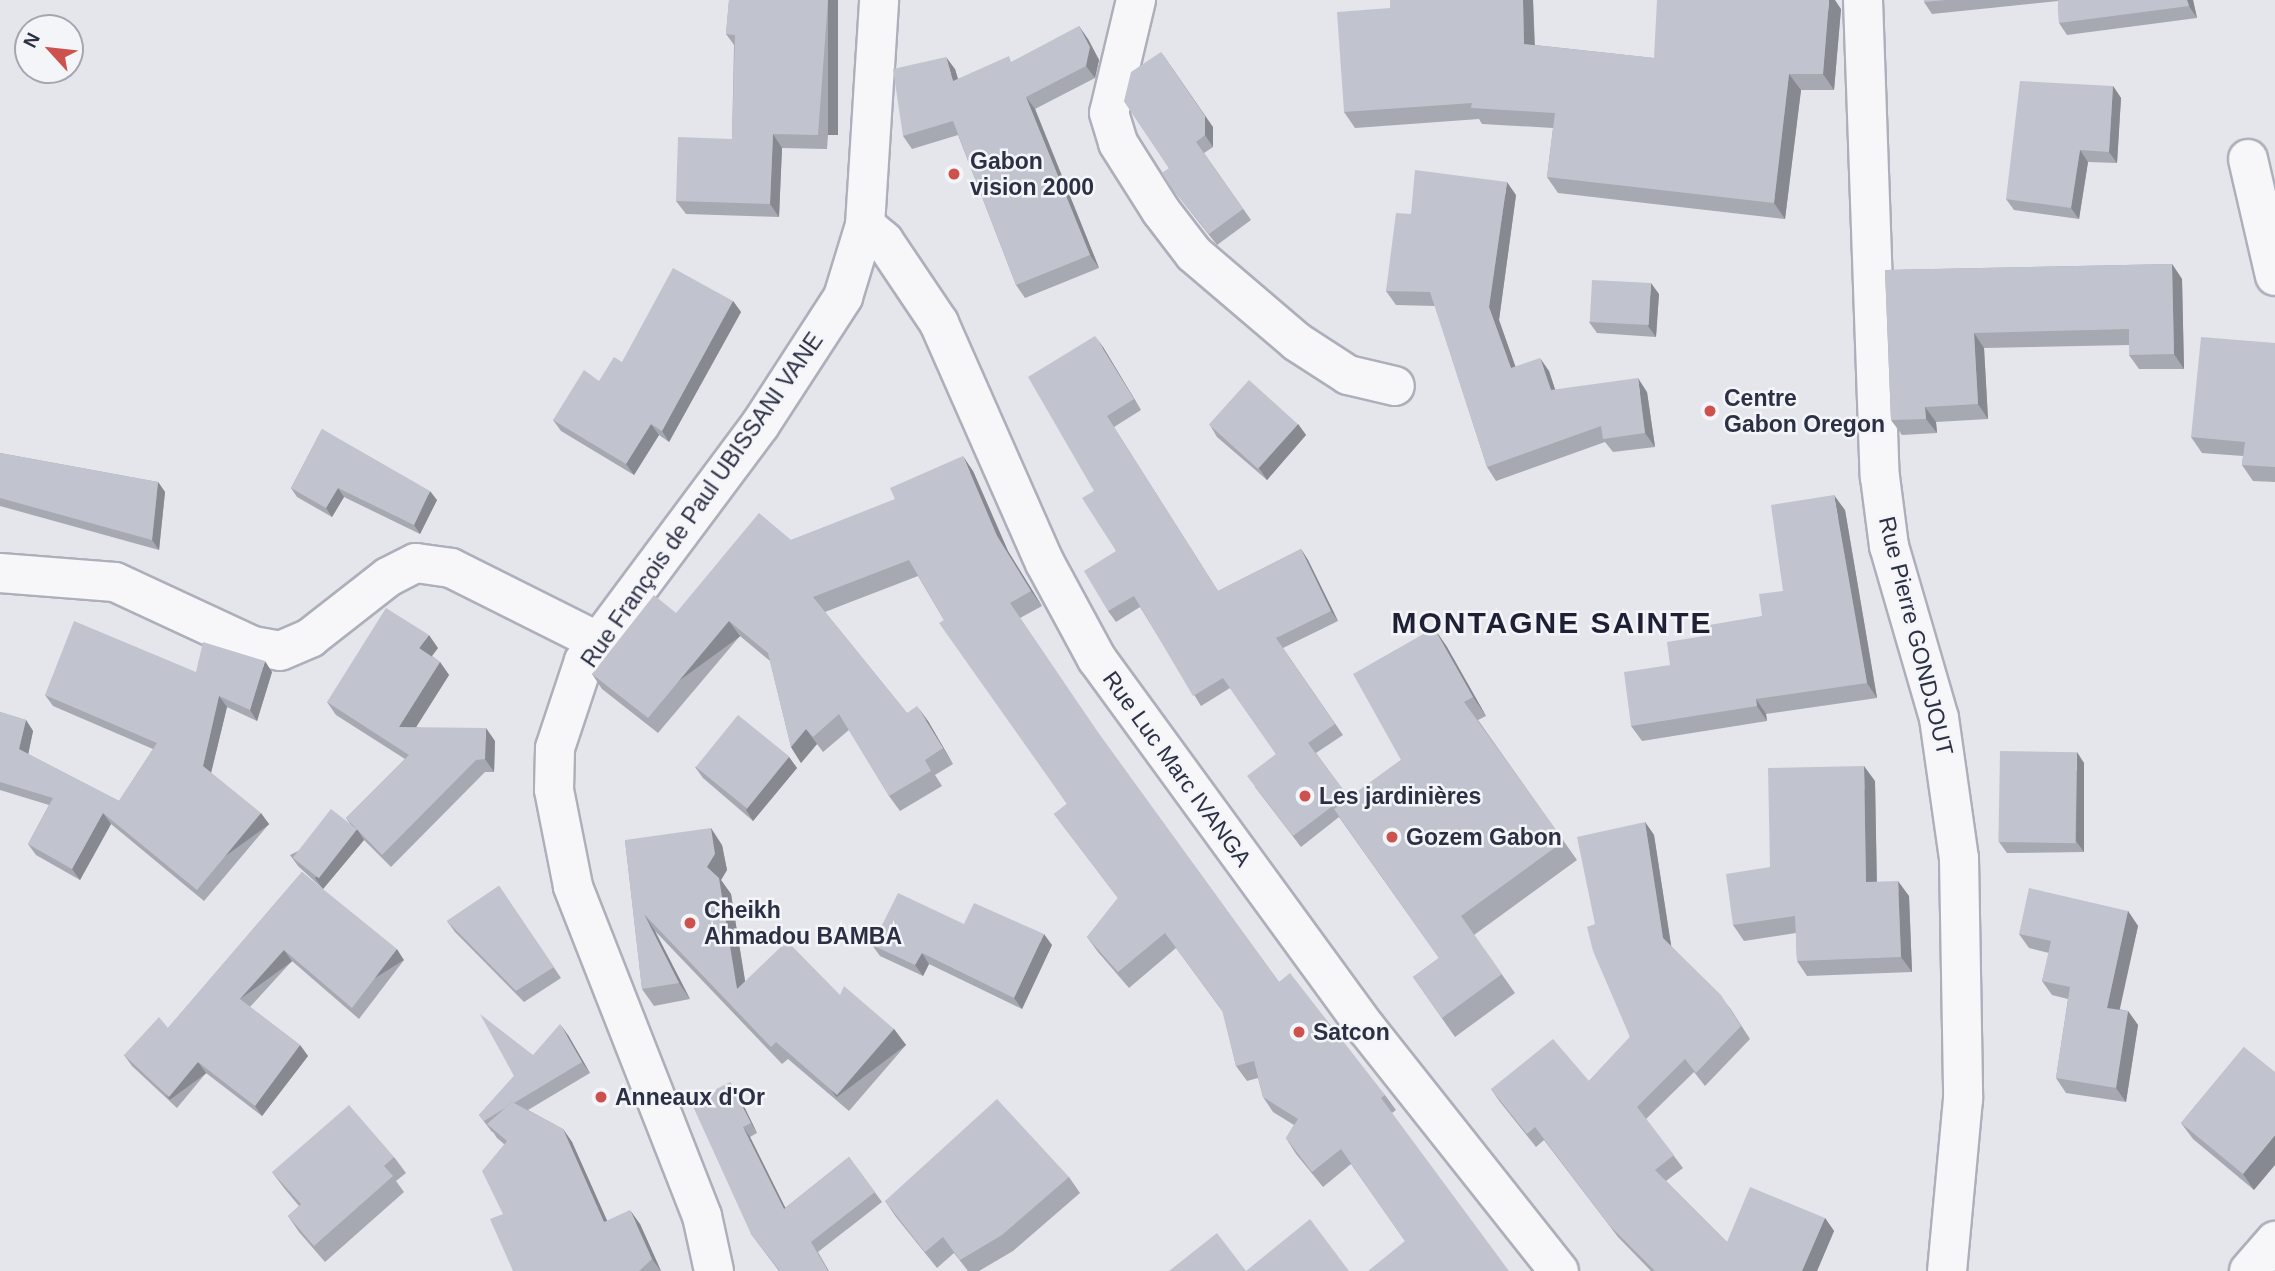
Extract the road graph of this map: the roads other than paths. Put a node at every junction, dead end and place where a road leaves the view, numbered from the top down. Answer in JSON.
{"nodes":[{"id":1,"x":879,"y":0,"type":"edge"},
{"id":2,"x":1136,"y":0,"type":"edge"},
{"id":3,"x":1863,"y":0,"type":"edge"},
{"id":4,"x":2248,"y":159,"type":"dead end"},
{"id":5,"x":865,"y":225,"type":"junction"},
{"id":6,"x":2275,"y":276,"type":"edge"},
{"id":7,"x":1395,"y":386,"type":"dead end"},
{"id":8,"x":0,"y":573,"type":"edge"},
{"id":9,"x":597,"y":641,"type":"junction"},
{"id":10,"x":2275,"y":1241,"type":"edge"},
{"id":11,"x":713,"y":1271,"type":"edge"},
{"id":12,"x":1559,"y":1271,"type":"edge"},
{"id":13,"x":1947,"y":1271,"type":"edge"},
{"id":14,"x":2249,"y":1271,"type":"edge"}],
"edges":[{"from":1,"to":5,"type":"street","name":"Rue François de Paul UBISSANI VANE"},
{"from":2,"to":7,"type":"street"},
{"from":3,"to":13,"type":"street","name":"Rue Pierre GONDJOUT"},
{"from":4,"to":6,"type":"street"},
{"from":5,"to":9,"type":"street","name":"Rue François de Paul UBISSANI VANE"},
{"from":5,"to":12,"type":"street","name":"Rue Luc Marc IVANGA"},
{"from":8,"to":9,"type":"street"},
{"from":9,"to":11,"type":"street","name":"Rue François de Paul UBISSANI VANE"},
{"from":10,"to":14,"type":"street"}]}
